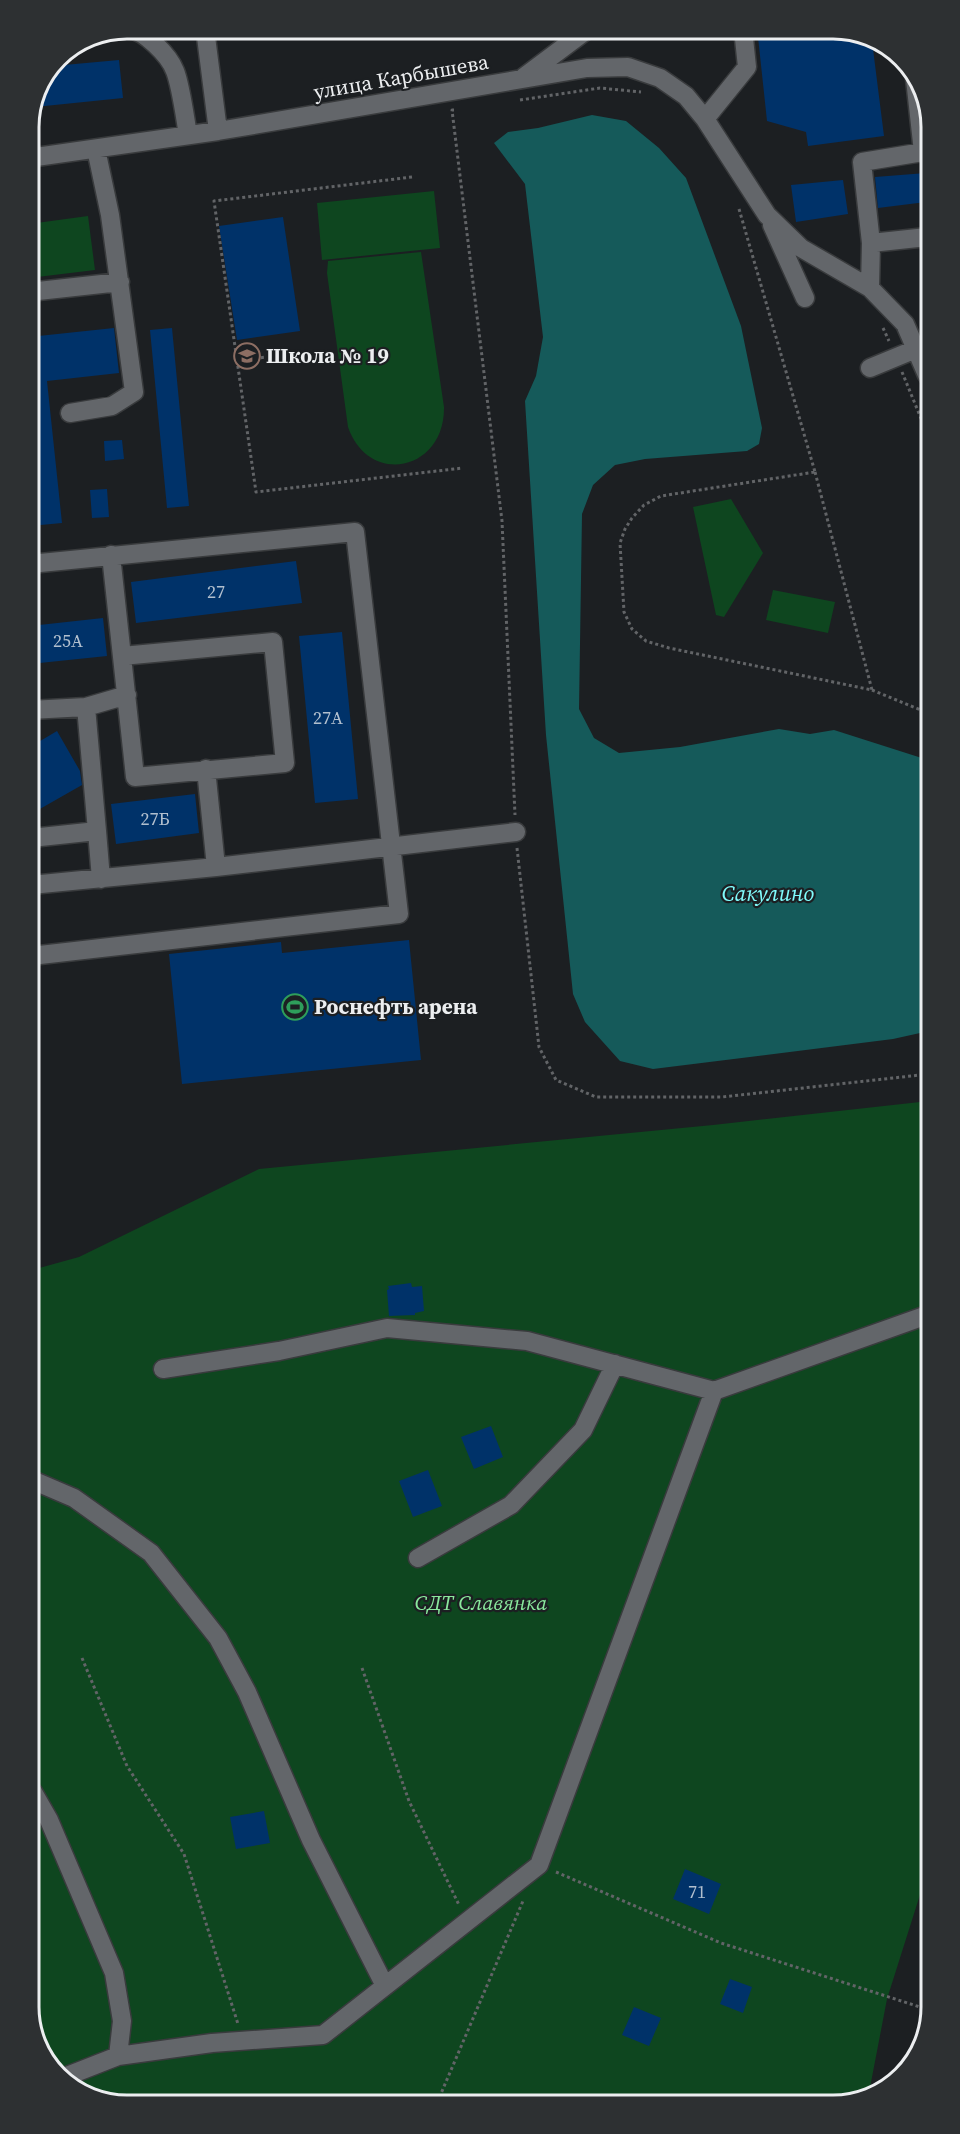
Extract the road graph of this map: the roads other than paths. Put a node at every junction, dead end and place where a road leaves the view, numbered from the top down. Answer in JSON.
{"nodes":[{"id":1,"x":148,"y":39,"type":"edge"},
{"id":2,"x":206,"y":39,"type":"edge"},
{"id":3,"x":575,"y":39,"type":"edge"},
{"id":4,"x":744,"y":39,"type":"edge"},
{"id":5,"x":522,"y":78,"type":"junction"},
{"id":6,"x":918,"y":108,"type":"edge"},
{"id":7,"x":705,"y":119,"type":"junction"},
{"id":8,"x":218,"y":131,"type":"junction"},
{"id":9,"x":921,"y":134,"type":"edge"},
{"id":10,"x":188,"y":135,"type":"junction"},
{"id":11,"x":96,"y":149,"type":"junction"},
{"id":12,"x":921,"y":152,"type":"edge"},
{"id":13,"x":39,"y":157,"type":"edge"},
{"id":14,"x":767,"y":215,"type":"junction"},
{"id":15,"x":921,"y":238,"type":"edge"},
{"id":16,"x":871,"y":243,"type":"junction"},
{"id":17,"x":120,"y":282,"type":"junction"},
{"id":18,"x":870,"y":288,"type":"junction"},
{"id":19,"x":39,"y":291,"type":"edge"},
{"id":20,"x":805,"y":298,"type":"dead end"},
{"id":21,"x":916,"y":349,"type":"junction"},
{"id":22,"x":921,"y":361,"type":"edge"},
{"id":23,"x":870,"y":368,"type":"dead end"},
{"id":24,"x":70,"y":413,"type":"dead end"},
{"id":25,"x":111,"y":555,"type":"junction"},
{"id":26,"x":39,"y":563,"type":"edge"},
{"id":27,"x":122,"y":656,"type":"junction"},
{"id":28,"x":128,"y":695,"type":"junction"},
{"id":29,"x":86,"y":707,"type":"junction"},
{"id":30,"x":39,"y":710,"type":"edge"},
{"id":31,"x":206,"y":769,"type":"junction"},
{"id":32,"x":97,"y":831,"type":"junction"},
{"id":33,"x":516,"y":832,"type":"road end"},
{"id":34,"x":39,"y":837,"type":"edge"},
{"id":35,"x":393,"y":848,"type":"junction"},
{"id":36,"x":216,"y":867,"type":"junction"},
{"id":37,"x":100,"y":879,"type":"junction"},
{"id":38,"x":39,"y":884,"type":"edge"},
{"id":39,"x":39,"y":955,"type":"edge"},
{"id":40,"x":921,"y":1317,"type":"edge"},
{"id":41,"x":615,"y":1364,"type":"junction"},
{"id":42,"x":163,"y":1368,"type":"dead end"},
{"id":43,"x":714,"y":1391,"type":"junction"},
{"id":44,"x":39,"y":1483,"type":"edge"},
{"id":45,"x":418,"y":1558,"type":"dead end"},
{"id":46,"x":39,"y":1803,"type":"edge"},
{"id":47,"x":385,"y":1986,"type":"junction"},
{"id":48,"x":118,"y":2056,"type":"junction"},
{"id":49,"x":71,"y":2074,"type":"edge"}],
"edges":[{"from":1,"to":10,"type":"street"},
{"from":2,"to":8,"type":"street"},
{"from":3,"to":5,"type":"street"},
{"from":4,"to":7,"type":"street"},
{"from":5,"to":7,"type":"street","name":"улица Карбышева"},
{"from":5,"to":8,"type":"street","name":"улица Карбышева"},
{"from":6,"to":9,"type":"street"},
{"from":7,"to":14,"type":"street","name":"улица Карбышева"},
{"from":8,"to":10,"type":"street","name":"улица Карбышева"},
{"from":10,"to":11,"type":"street","name":"улица Карбышева"},
{"from":11,"to":13,"type":"street","name":"улица Карбышева"},
{"from":11,"to":17,"type":"street"},
{"from":12,"to":16,"type":"street"},
{"from":14,"to":18,"type":"street","name":"улица Карбышева"},
{"from":14,"to":20,"type":"street"},
{"from":15,"to":16,"type":"street"},
{"from":16,"to":18,"type":"street"},
{"from":17,"to":19,"type":"street"},
{"from":17,"to":24,"type":"street"},
{"from":18,"to":21,"type":"street","name":"улица Карбышева"},
{"from":21,"to":22,"type":"street","name":"улица Карбышева"},
{"from":21,"to":23,"type":"street"},
{"from":25,"to":26,"type":"street"},
{"from":25,"to":27,"type":"street"},
{"from":25,"to":35,"type":"street"},
{"from":27,"to":28,"type":"street"},
{"from":27,"to":31,"type":"street"},
{"from":28,"to":29,"type":"street"},
{"from":28,"to":31,"type":"street"},
{"from":29,"to":30,"type":"street"},
{"from":29,"to":32,"type":"street"},
{"from":31,"to":36,"type":"street"},
{"from":32,"to":34,"type":"street"},
{"from":32,"to":37,"type":"street"},
{"from":33,"to":35,"type":"street"},
{"from":35,"to":36,"type":"street"},
{"from":35,"to":39,"type":"street"},
{"from":36,"to":37,"type":"street"},
{"from":37,"to":38,"type":"street"},
{"from":40,"to":43,"type":"street"},
{"from":41,"to":42,"type":"street"},
{"from":41,"to":43,"type":"street"},
{"from":41,"to":45,"type":"street"},
{"from":43,"to":47,"type":"street"},
{"from":44,"to":47,"type":"street"},
{"from":46,"to":48,"type":"street"},
{"from":47,"to":48,"type":"street"},
{"from":48,"to":49,"type":"street"}]}
